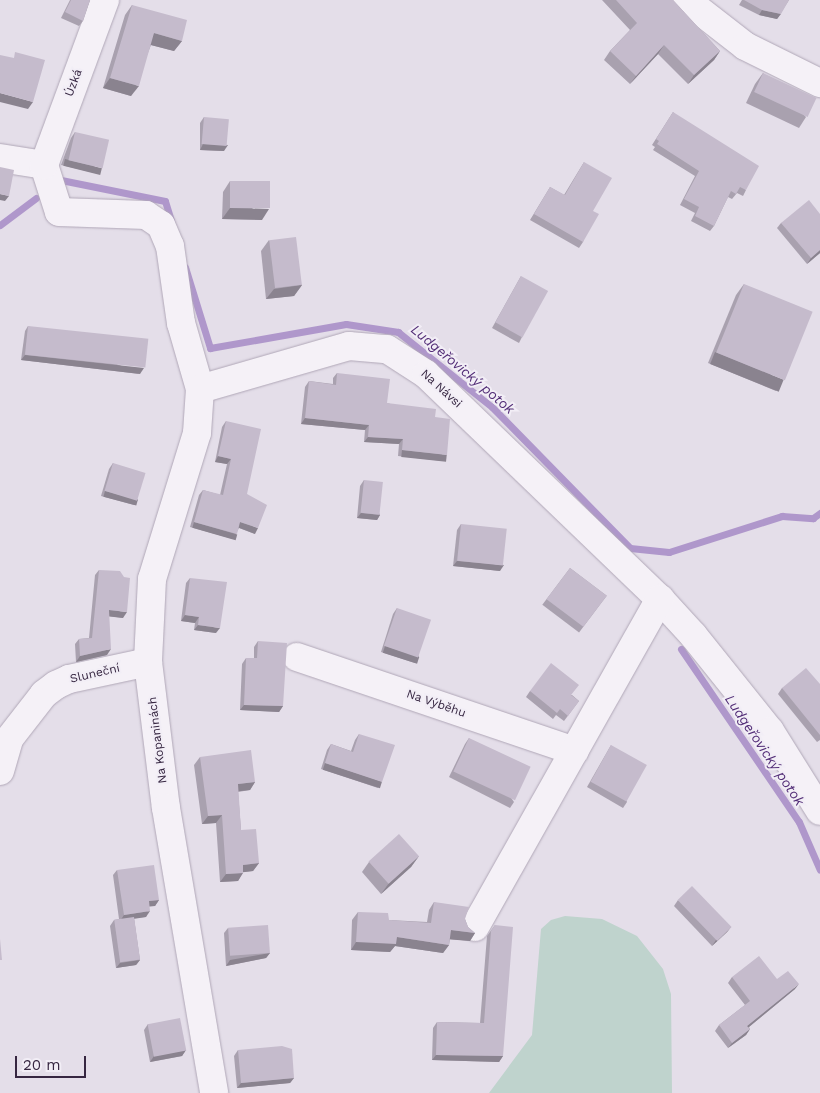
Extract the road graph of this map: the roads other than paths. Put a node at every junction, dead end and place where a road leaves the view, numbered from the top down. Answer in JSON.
{"nodes":[{"id":1,"x":105,"y":0,"type":"edge"},
{"id":2,"x":686,"y":0,"type":"edge"},
{"id":3,"x":820,"y":83,"type":"edge"},
{"id":4,"x":0,"y":158,"type":"edge"},
{"id":5,"x":44,"y":165,"type":"junction"},
{"id":6,"x":200,"y":389,"type":"junction"},
{"id":7,"x":660,"y":599,"type":"junction"},
{"id":8,"x":297,"y":657,"type":"dead end"},
{"id":9,"x":148,"y":662,"type":"junction"},
{"id":10,"x":576,"y":750,"type":"junction"},
{"id":11,"x":0,"y":771,"type":"edge"},
{"id":12,"x":820,"y":812,"type":"edge"},
{"id":13,"x":475,"y":927,"type":"dead end"},
{"id":14,"x":214,"y":1093,"type":"edge"}],
"edges":[{"from":1,"to":5,"type":"street","name":"Úzká"},
{"from":2,"to":3,"type":"street"},
{"from":4,"to":5,"type":"street"},
{"from":5,"to":6,"type":"street"},
{"from":6,"to":7,"type":"street","name":"Na Návsi"},
{"from":6,"to":9,"type":"street","name":"Na Kopaninách"},
{"from":7,"to":10,"type":"street"},
{"from":7,"to":12,"type":"street","name":"Na Návsi"},
{"from":8,"to":10,"type":"street","name":"Na Výběhu"},
{"from":9,"to":11,"type":"street","name":"Sluneční"},
{"from":9,"to":14,"type":"street","name":"Na Kopaninách"},
{"from":10,"to":13,"type":"street"}]}
